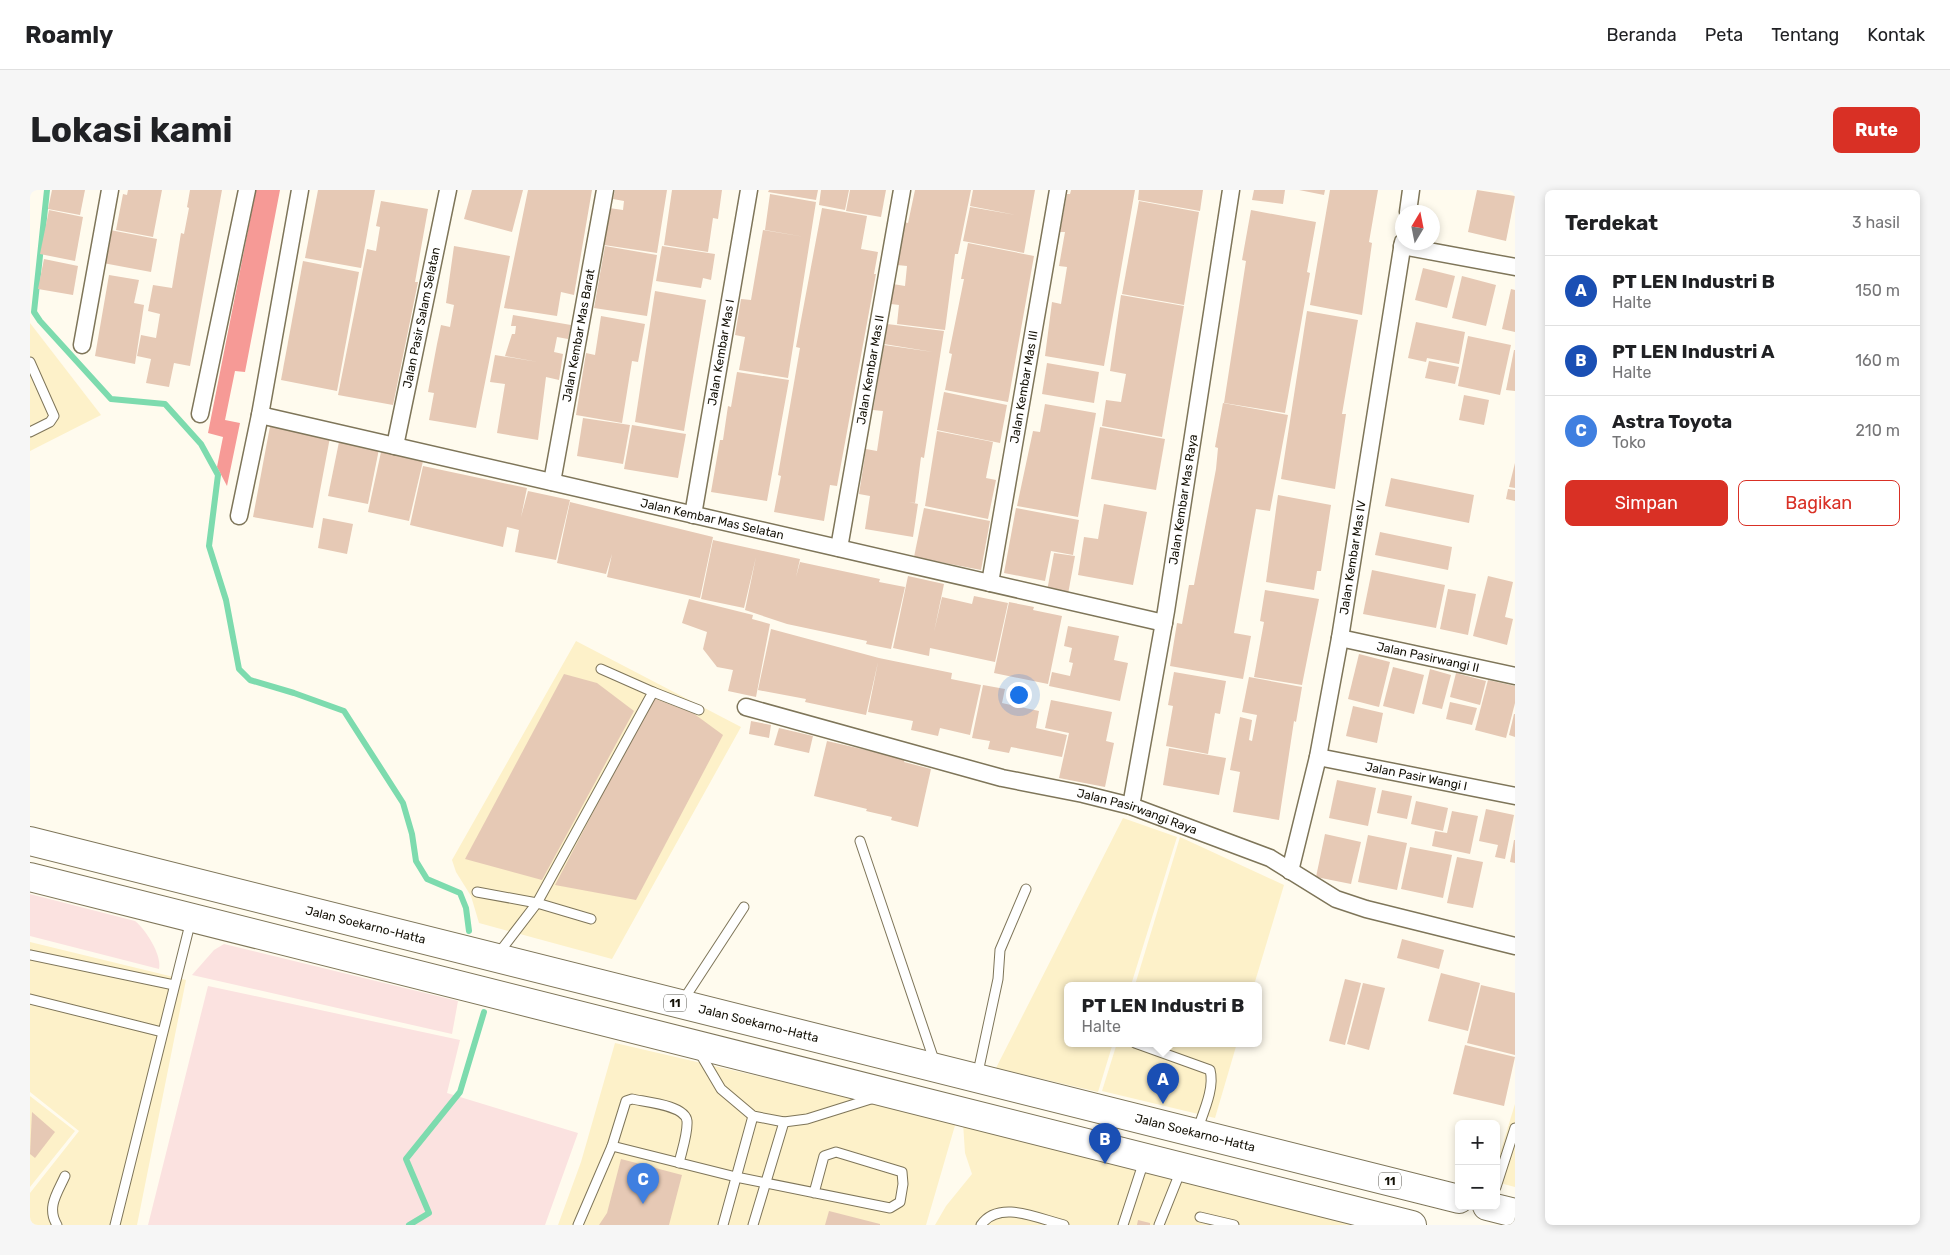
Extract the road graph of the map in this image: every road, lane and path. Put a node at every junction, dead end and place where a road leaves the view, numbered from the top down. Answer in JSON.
{"nodes":[{"id":1,"x":110,"y":190,"type":"edge"},
{"id":2,"x":247,"y":190,"type":"edge"},
{"id":3,"x":300,"y":190,"type":"edge"},
{"id":4,"x":448,"y":190,"type":"edge"},
{"id":5,"x":605,"y":190,"type":"edge"},
{"id":6,"x":749,"y":190,"type":"edge"},
{"id":7,"x":902,"y":190,"type":"edge"},
{"id":8,"x":1058,"y":190,"type":"edge"},
{"id":9,"x":1231,"y":190,"type":"edge"},
{"id":10,"x":1411,"y":190,"type":"edge"},
{"id":11,"x":1409,"y":205,"type":"edge"},
{"id":12,"x":1401,"y":250,"type":"edge"},
{"id":13,"x":1431,"y":250,"type":"edge"},
{"id":14,"x":1515,"y":267,"type":"edge"},
{"id":15,"x":82,"y":345,"type":"dead end"},
{"id":16,"x":30,"y":362,"type":"edge"},
{"id":17,"x":200,"y":414,"type":"dead end"},
{"id":18,"x":260,"y":415,"type":"junction"},
{"id":19,"x":30,"y":432,"type":"edge"},
{"id":20,"x":395,"y":446,"type":"junction"},
{"id":21,"x":552,"y":482,"type":"junction"},
{"id":22,"x":693,"y":514,"type":"junction"},
{"id":23,"x":239,"y":516,"type":"dead end"},
{"id":24,"x":839,"y":548,"type":"junction"},
{"id":25,"x":990,"y":583,"type":"junction"},
{"id":26,"x":1164,"y":623,"type":"junction"},
{"id":27,"x":1340,"y":638,"type":"junction"},
{"id":28,"x":600,"y":669,"type":"dead end"},
{"id":29,"x":1515,"y":676,"type":"edge"},
{"id":30,"x":653,"y":692,"type":"junction"},
{"id":31,"x":746,"y":707,"type":"dead end"},
{"id":32,"x":699,"y":710,"type":"dead end"},
{"id":33,"x":1318,"y":757,"type":"junction"},
{"id":34,"x":1515,"y":796,"type":"edge"},
{"id":35,"x":1130,"y":806,"type":"junction"},
{"id":36,"x":860,"y":841,"type":"dead end"},
{"id":37,"x":30,"y":842,"type":"edge"},
{"id":38,"x":1290,"y":871,"type":"junction"},
{"id":39,"x":30,"y":877,"type":"edge"},
{"id":40,"x":1026,"y":890,"type":"dead end"},
{"id":41,"x":478,"y":892,"type":"dead end"},
{"id":42,"x":537,"y":903,"type":"junction"},
{"id":43,"x":744,"y":907,"type":"dead end"},
{"id":44,"x":192,"y":918,"type":"junction"},
{"id":45,"x":591,"y":918,"type":"dead end"},
{"id":46,"x":1515,"y":946,"type":"edge"},
{"id":47,"x":30,"y":955,"type":"edge"},
{"id":48,"x":495,"y":958,"type":"junction"},
{"id":49,"x":174,"y":985,"type":"junction"},
{"id":50,"x":30,"y":999,"type":"edge"},
{"id":51,"x":680,"y":1004,"type":"junction"},
{"id":52,"x":162,"y":1032,"type":"junction"},
{"id":53,"x":695,"y":1045,"type":"junction"},
{"id":54,"x":1146,"y":1047,"type":"edge"},
{"id":55,"x":937,"y":1068,"type":"junction"},
{"id":56,"x":976,"y":1078,"type":"junction"},
{"id":57,"x":888,"y":1094,"type":"junction"},
{"id":58,"x":752,"y":1116,"type":"junction"},
{"id":59,"x":784,"y":1122,"type":"junction"},
{"id":60,"x":1515,"y":1128,"type":"edge"},
{"id":61,"x":1197,"y":1133,"type":"junction"},
{"id":62,"x":612,"y":1146,"type":"junction"},
{"id":63,"x":1145,"y":1158,"type":"junction"},
{"id":64,"x":679,"y":1163,"type":"junction"},
{"id":65,"x":1321,"y":1164,"type":"junction"},
{"id":66,"x":1182,"y":1168,"type":"junction"},
{"id":67,"x":1500,"y":1175,"type":"edge"},
{"id":68,"x":65,"y":1176,"type":"dead end"},
{"id":69,"x":736,"y":1177,"type":"junction"},
{"id":70,"x":766,"y":1183,"type":"junction"},
{"id":71,"x":814,"y":1193,"type":"junction"},
{"id":72,"x":1455,"y":1198,"type":"edge"},
{"id":73,"x":1312,"y":1201,"type":"junction"},
{"id":74,"x":1500,"y":1209,"type":"edge"},
{"id":75,"x":1515,"y":1213,"type":"edge"},
{"id":76,"x":1200,"y":1216,"type":"dead end"},
{"id":77,"x":57,"y":1225,"type":"edge"},
{"id":78,"x":114,"y":1225,"type":"edge"},
{"id":79,"x":578,"y":1225,"type":"edge"},
{"id":80,"x":723,"y":1225,"type":"edge"},
{"id":81,"x":753,"y":1225,"type":"edge"},
{"id":82,"x":981,"y":1225,"type":"edge"},
{"id":83,"x":1064,"y":1225,"type":"edge"},
{"id":84,"x":1122,"y":1225,"type":"edge"},
{"id":85,"x":1159,"y":1225,"type":"edge"},
{"id":86,"x":1234,"y":1225,"type":"edge"},
{"id":87,"x":1412,"y":1225,"type":"edge"}],
"edges":[{"from":1,"to":15,"type":"street"},
{"from":2,"to":17,"type":"street"},
{"from":3,"to":18,"type":"street"},
{"from":4,"to":20,"type":"street","name":"Jalan Pasir Salam Selatan"},
{"from":5,"to":21,"type":"street","name":"Jalan Kembar Mas Barat"},
{"from":6,"to":22,"type":"street","name":"Jalan Kembar Mas I"},
{"from":7,"to":24,"type":"street","name":"Jalan Kembar Mas II"},
{"from":8,"to":25,"type":"street","name":"Jalan Kembar Mas III"},
{"from":9,"to":26,"type":"street","name":"Jalan Kembar Mas Raya"},
{"from":10,"to":11,"type":"street"},
{"from":12,"to":27,"type":"street","name":"Jalan Kembar Mas IV"},
{"from":13,"to":14,"type":"street"},
{"from":16,"to":19,"type":"lane"},
{"from":18,"to":20,"type":"street","name":"Jalan Kembar Mas Selatan"},
{"from":18,"to":23,"type":"street"},
{"from":20,"to":21,"type":"street","name":"Jalan Kembar Mas Selatan"},
{"from":21,"to":22,"type":"street","name":"Jalan Kembar Mas Selatan"},
{"from":22,"to":24,"type":"street","name":"Jalan Kembar Mas Selatan"},
{"from":24,"to":25,"type":"street","name":"Jalan Kembar Mas Selatan"},
{"from":25,"to":26,"type":"street","name":"Jalan Kembar Mas Selatan"},
{"from":26,"to":35,"type":"street","name":"Jalan Kembar Mas Raya"},
{"from":27,"to":29,"type":"street","name":"Jalan Pasirwangi II"},
{"from":27,"to":33,"type":"street","name":"Jalan Kembar Mas IV"},
{"from":28,"to":30,"type":"lane"},
{"from":30,"to":32,"type":"lane"},
{"from":30,"to":42,"type":"lane"},
{"from":31,"to":35,"type":"street","name":"Jalan Pasirwangi Raya"},
{"from":33,"to":34,"type":"street","name":"Jalan Pasir Wangi I"},
{"from":33,"to":38,"type":"street","name":"Jalan Kembar Mas IV"},
{"from":35,"to":38,"type":"street","name":"Jalan Pasirwangi Raya"},
{"from":36,"to":55,"type":"lane"},
{"from":37,"to":48,"type":"highway","name":"Jalan Soekarno-Hatta","number":"11"},
{"from":38,"to":46,"type":"street","name":"Jalan Pasirwangi Raya"},
{"from":39,"to":44,"type":"highway"},
{"from":40,"to":56,"type":"lane"},
{"from":41,"to":42,"type":"lane"},
{"from":42,"to":45,"type":"lane"},
{"from":42,"to":48,"type":"lane"},
{"from":43,"to":51,"type":"lane"},
{"from":44,"to":49,"type":"lane"},
{"from":44,"to":53,"type":"highway"},
{"from":47,"to":49,"type":"lane"},
{"from":48,"to":51,"type":"highway","name":"Jalan Soekarno-Hatta","number":"11"},
{"from":49,"to":52,"type":"lane"},
{"from":50,"to":52,"type":"lane"},
{"from":51,"to":55,"type":"highway","name":"Jalan Soekarno-Hatta","number":"11"},
{"from":52,"to":78,"type":"lane"},
{"from":53,"to":57,"type":"highway"},
{"from":53,"to":58,"type":"lane"},
{"from":54,"to":61,"type":"lane"},
{"from":55,"to":56,"type":"highway","name":"Jalan Soekarno-Hatta","number":"11"},
{"from":56,"to":61,"type":"highway","name":"Jalan Soekarno-Hatta","number":"11"},
{"from":57,"to":59,"type":"lane"},
{"from":57,"to":63,"type":"highway"},
{"from":58,"to":59,"type":"lane"},
{"from":58,"to":69,"type":"lane"},
{"from":59,"to":70,"type":"lane"},
{"from":60,"to":67,"type":"lane"},
{"from":61,"to":65,"type":"highway","name":"Jalan Soekarno-Hatta","number":"11"},
{"from":62,"to":64,"type":"lane"},
{"from":62,"to":64,"type":"lane"},
{"from":62,"to":79,"type":"lane"},
{"from":63,"to":66,"type":"highway"},
{"from":63,"to":84,"type":"lane"},
{"from":64,"to":69,"type":"lane"},
{"from":65,"to":72,"type":"highway","name":"Jalan Soekarno-Hatta","number":"11"},
{"from":65,"to":73,"type":"highway"},
{"from":66,"to":73,"type":"highway"},
{"from":66,"to":85,"type":"lane"},
{"from":68,"to":77,"type":"lane"},
{"from":69,"to":70,"type":"lane"},
{"from":69,"to":80,"type":"lane"},
{"from":70,"to":71,"type":"lane"},
{"from":70,"to":81,"type":"lane"},
{"from":71,"to":71,"type":"lane"},
{"from":73,"to":87,"type":"highway"},
{"from":74,"to":75,"type":"highway"},
{"from":76,"to":86,"type":"lane"},
{"from":82,"to":83,"type":"lane"}]}
